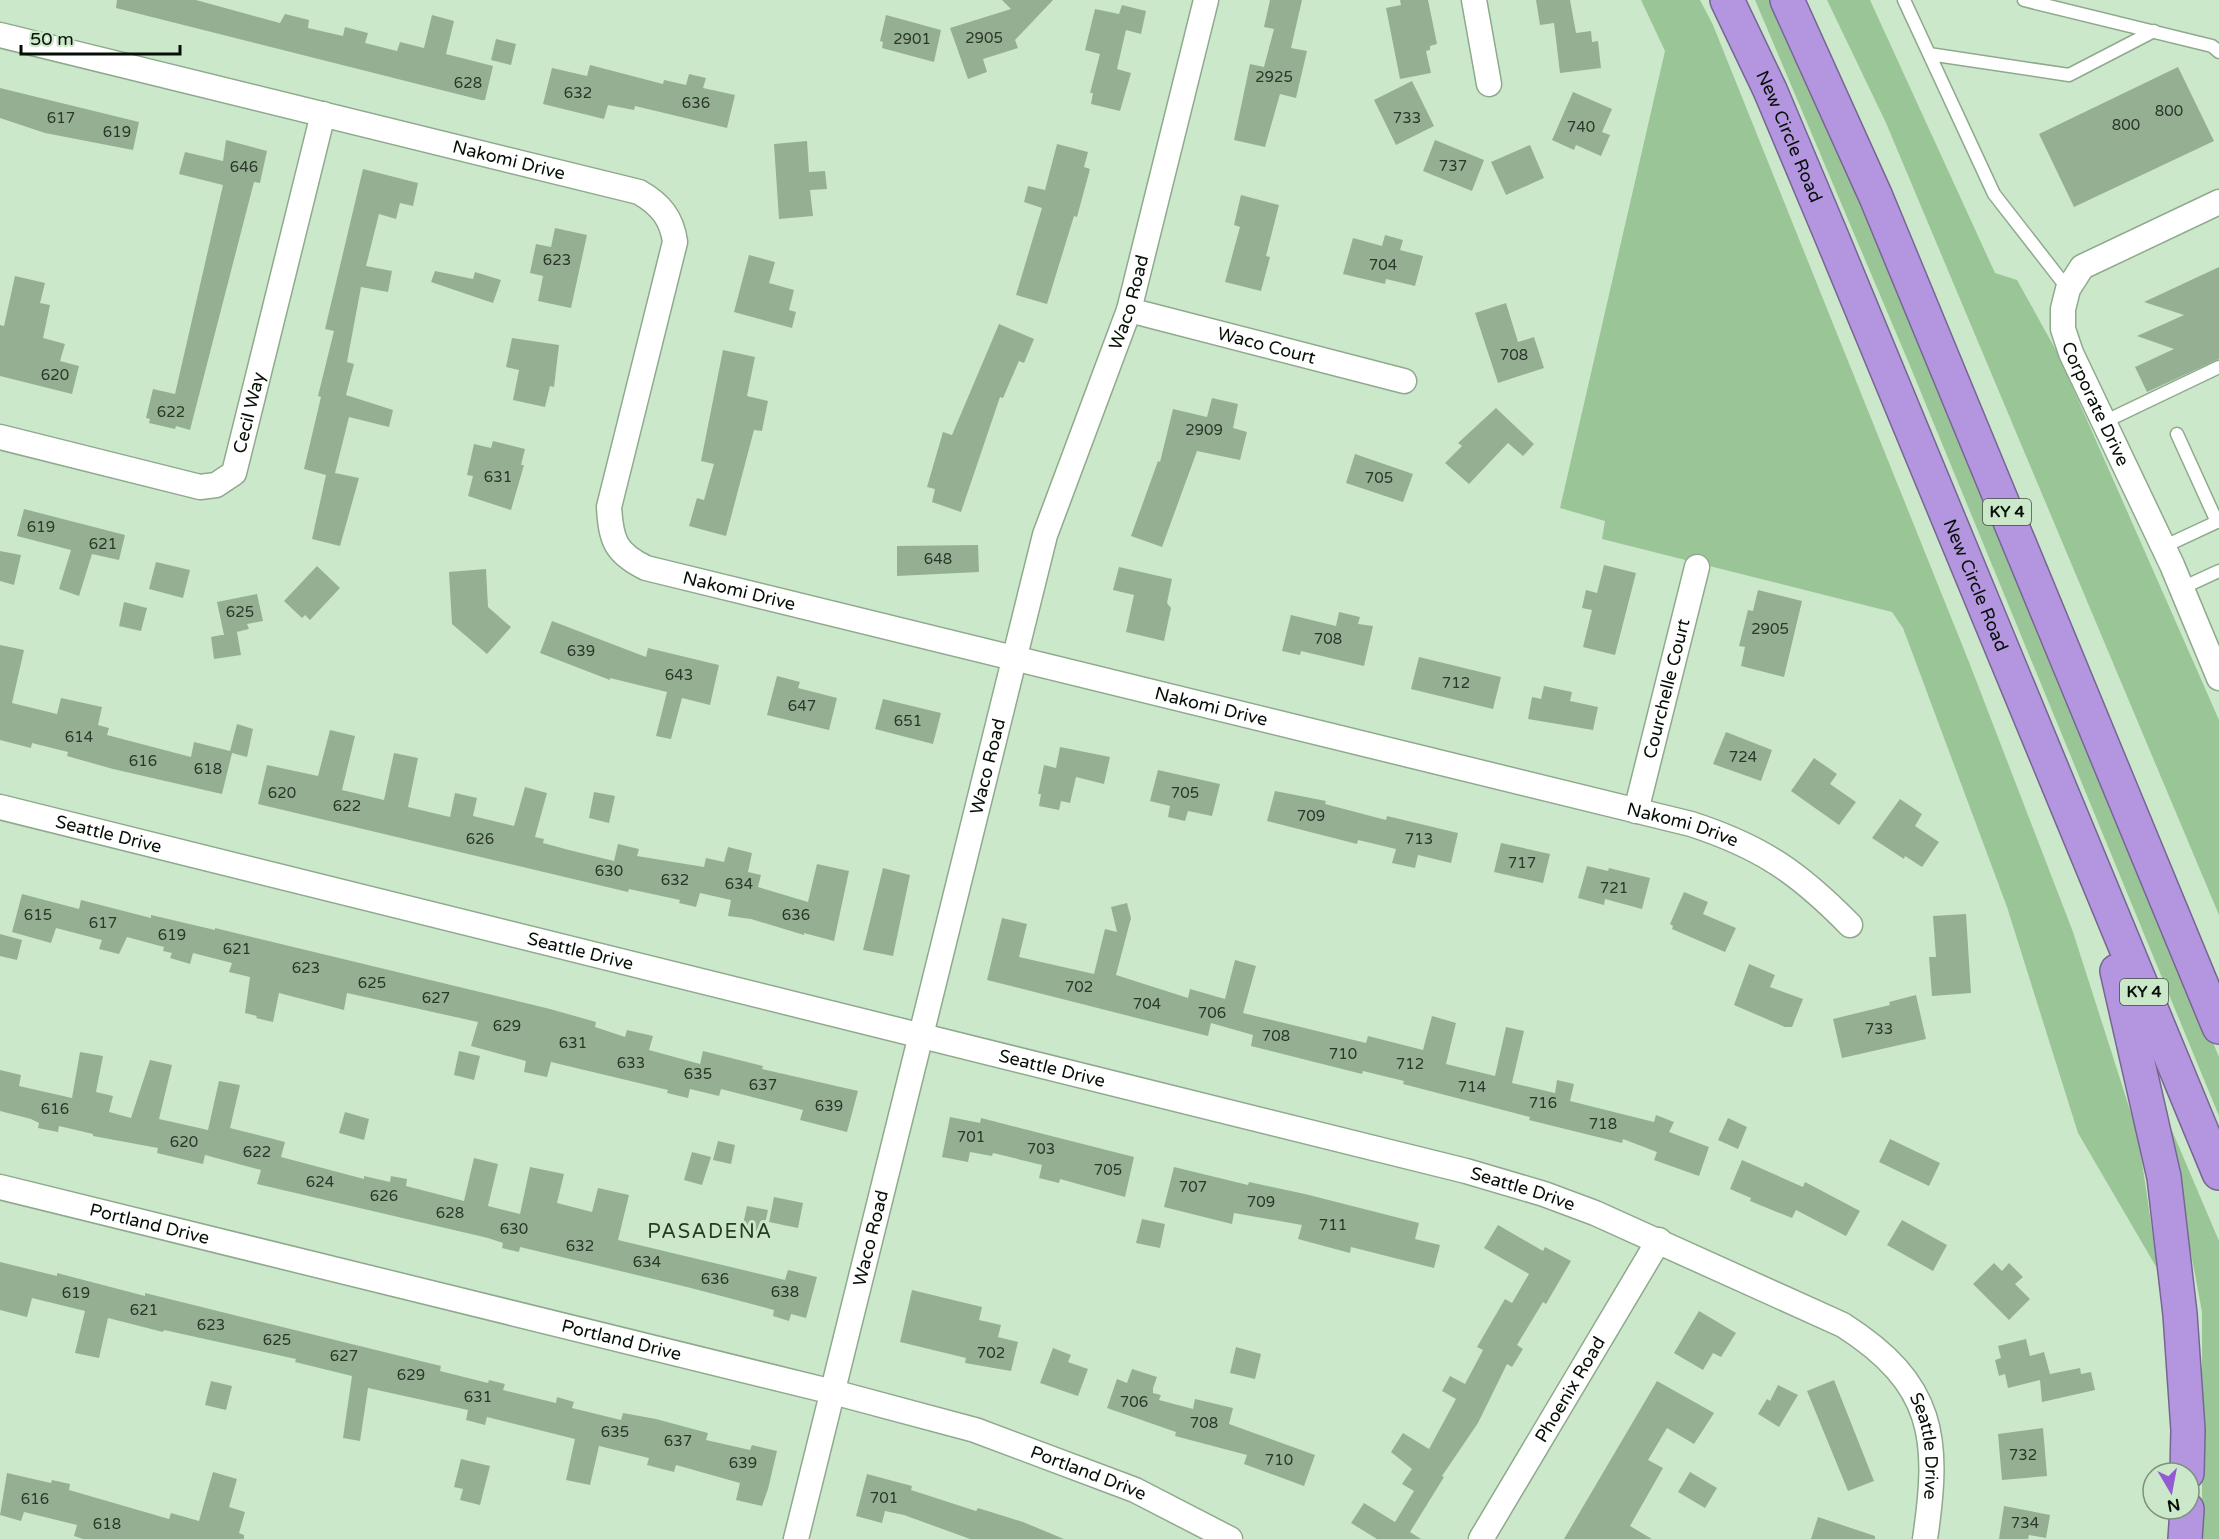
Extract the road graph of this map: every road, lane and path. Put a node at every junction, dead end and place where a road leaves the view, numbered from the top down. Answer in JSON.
{"nodes":[{"id":1,"x":1206,"y":0,"type":"edge"},
{"id":2,"x":1474,"y":0,"type":"edge"},
{"id":3,"x":1727,"y":0,"type":"edge"},
{"id":4,"x":1787,"y":0,"type":"edge"},
{"id":5,"x":1904,"y":0,"type":"edge"},
{"id":6,"x":2024,"y":0,"type":"edge"},
{"id":7,"x":2154,"y":31,"type":"junction"},
{"id":8,"x":0,"y":35,"type":"edge"},
{"id":9,"x":2219,"y":52,"type":"edge"},
{"id":10,"x":1929,"y":54,"type":"junction"},
{"id":11,"x":1489,"y":84,"type":"dead end"},
{"id":12,"x":323,"y":114,"type":"junction"},
{"id":13,"x":2219,"y":202,"type":"edge"},
{"id":14,"x":2068,"y":290,"type":"junction"},
{"id":15,"x":1130,"y":310,"type":"junction"},
{"id":16,"x":2219,"y":368,"type":"edge"},
{"id":17,"x":1404,"y":381,"type":"dead end"},
{"id":18,"x":2104,"y":422,"type":"junction"},
{"id":19,"x":2176,"y":434,"type":"dead end"},
{"id":20,"x":0,"y":437,"type":"edge"},
{"id":21,"x":2218,"y":522,"type":"edge"},
{"id":22,"x":2163,"y":547,"type":"junction"},
{"id":23,"x":1697,"y":567,"type":"dead end"},
{"id":24,"x":2219,"y":571,"type":"edge"},
{"id":25,"x":2182,"y":588,"type":"junction"},
{"id":26,"x":1014,"y":659,"type":"junction"},
{"id":27,"x":2219,"y":678,"type":"edge"},
{"id":28,"x":2118,"y":780,"type":"junction"},
{"id":29,"x":0,"y":807,"type":"edge"},
{"id":30,"x":2068,"y":810,"type":"junction"},
{"id":31,"x":1636,"y":811,"type":"junction"},
{"id":32,"x":1850,"y":925,"type":"dead end"},
{"id":33,"x":2219,"y":978,"type":"edge"},
{"id":34,"x":2219,"y":1027,"type":"edge"},
{"id":35,"x":920,"y":1035,"type":"junction"},
{"id":36,"x":2219,"y":1173,"type":"edge"},
{"id":37,"x":0,"y":1187,"type":"edge"},
{"id":38,"x":1659,"y":1240,"type":"junction"},
{"id":39,"x":833,"y":1392,"type":"junction"},
{"id":40,"x":2187,"y":1461,"type":"edge"},
{"id":41,"x":2186,"y":1521,"type":"edge"},
{"id":42,"x":796,"y":1539,"type":"edge"},
{"id":43,"x":1230,"y":1539,"type":"edge"},
{"id":44,"x":1481,"y":1539,"type":"edge"},
{"id":45,"x":1925,"y":1539,"type":"edge"},
{"id":46,"x":2185,"y":1539,"type":"edge"}],
"edges":[{"from":1,"to":15,"type":"street","name":"Waco Road"},
{"from":2,"to":11,"type":"street"},
{"from":3,"to":30,"type":"highway","name":"New Circle Road","number":"KY 4"},
{"from":4,"to":28,"type":"highway","number":"KY 4"},
{"from":5,"to":10,"type":"lane"},
{"from":6,"to":7,"type":"lane"},
{"from":7,"to":9,"type":"lane"},
{"from":7,"to":10,"type":"lane"},
{"from":8,"to":12,"type":"street","name":"Nakomi Drive"},
{"from":10,"to":14,"type":"lane"},
{"from":12,"to":20,"type":"street","name":"Cecil Way"},
{"from":12,"to":26,"type":"street","name":"Nakomi Drive"},
{"from":13,"to":14,"type":"street","name":"Corporate Drive"},
{"from":14,"to":18,"type":"street","name":"Corporate Drive"},
{"from":15,"to":17,"type":"street","name":"Waco Court"},
{"from":15,"to":26,"type":"street","name":"Waco Road"},
{"from":16,"to":18,"type":"lane"},
{"from":18,"to":22,"type":"street","name":"Corporate Drive"},
{"from":19,"to":21,"type":"lane"},
{"from":21,"to":22,"type":"lane"},
{"from":22,"to":25,"type":"street","name":"Corporate Drive"},
{"from":23,"to":31,"type":"street","name":"Courchelle Court"},
{"from":24,"to":25,"type":"lane"},
{"from":25,"to":27,"type":"street","name":"Corporate Drive"},
{"from":26,"to":31,"type":"street","name":"Nakomi Drive"},
{"from":26,"to":35,"type":"street","name":"Waco Road"},
{"from":28,"to":33,"type":"highway"},
{"from":28,"to":34,"type":"highway","number":"KY 4"},
{"from":29,"to":35,"type":"street","name":"Seattle Drive"},
{"from":30,"to":36,"type":"highway","name":"New Circle Road","number":"KY 4"},
{"from":30,"to":40,"type":"highway"},
{"from":31,"to":32,"type":"street","name":"Nakomi Drive"},
{"from":35,"to":38,"type":"street","name":"Seattle Drive"},
{"from":35,"to":39,"type":"street","name":"Waco Road"},
{"from":37,"to":39,"type":"street","name":"Portland Drive"},
{"from":38,"to":44,"type":"street","name":"Phoenix Road"},
{"from":38,"to":45,"type":"street","name":"Seattle Drive"},
{"from":39,"to":42,"type":"street","name":"Waco Road"},
{"from":39,"to":43,"type":"street","name":"Portland Drive"},
{"from":41,"to":46,"type":"highway"}]}
